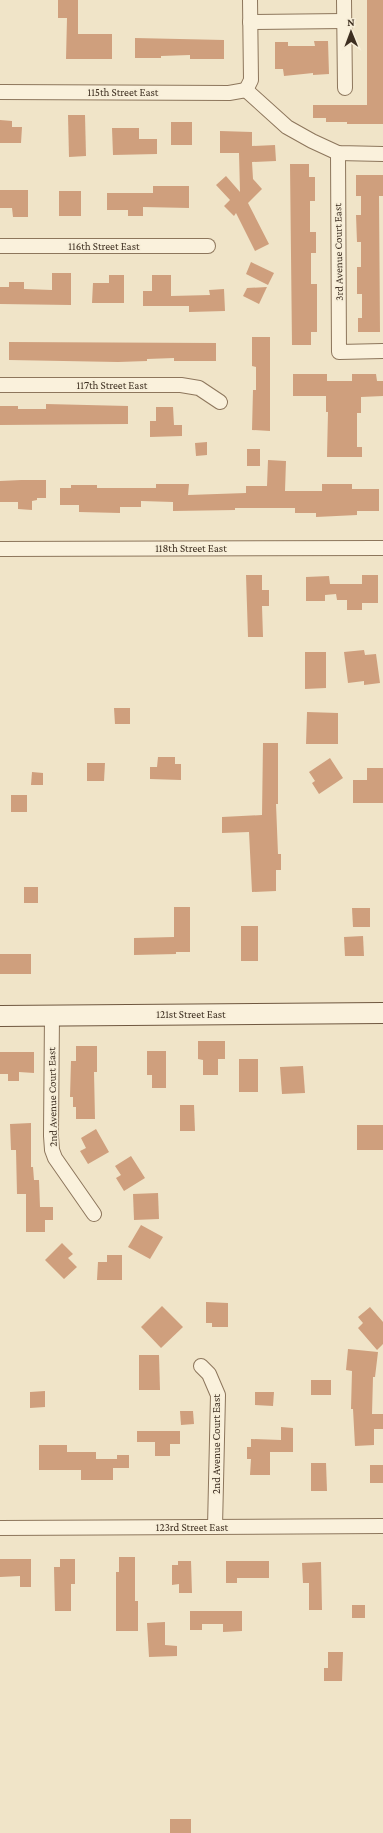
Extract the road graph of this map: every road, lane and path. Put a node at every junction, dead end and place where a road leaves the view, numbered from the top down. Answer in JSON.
{"nodes":[{"id":1,"x":250,"y":0,"type":"edge"},
{"id":2,"x":344,"y":0,"type":"edge"},
{"id":3,"x":344,"y":21,"type":"junction"},
{"id":4,"x":250,"y":22,"type":"junction"},
{"id":5,"x":345,"y":88,"type":"dead end"},
{"id":6,"x":246,"y":90,"type":"junction"},
{"id":7,"x":0,"y":92,"type":"edge"},
{"id":8,"x":338,"y":152,"type":"junction"},
{"id":9,"x":383,"y":154,"type":"edge"},
{"id":10,"x":0,"y":246,"type":"edge"},
{"id":11,"x":208,"y":246,"type":"dead end"},
{"id":12,"x":383,"y":351,"type":"edge"},
{"id":13,"x":0,"y":385,"type":"edge"},
{"id":14,"x":220,"y":402,"type":"dead end"},
{"id":15,"x":383,"y":548,"type":"edge"},
{"id":16,"x":0,"y":549,"type":"edge"},
{"id":17,"x":383,"y":1013,"type":"edge"},
{"id":18,"x":0,"y":1016,"type":"edge"},
{"id":19,"x":52,"y":1016,"type":"junction"},
{"id":20,"x":94,"y":1214,"type":"dead end"},
{"id":21,"x":200,"y":1366,"type":"dead end"},
{"id":22,"x":383,"y":1526,"type":"edge"},
{"id":23,"x":215,"y":1527,"type":"junction"},
{"id":24,"x":0,"y":1528,"type":"edge"}],
"edges":[{"from":1,"to":4,"type":"street"},
{"from":2,"to":3,"type":"street"},
{"from":3,"to":4,"type":"street"},
{"from":3,"to":5,"type":"street"},
{"from":4,"to":6,"type":"street"},
{"from":6,"to":7,"type":"street","name":"115th Street East"},
{"from":6,"to":8,"type":"street"},
{"from":8,"to":9,"type":"street"},
{"from":8,"to":12,"type":"street","name":"3rd Avenue Court East"},
{"from":10,"to":11,"type":"street","name":"116th Street East"},
{"from":13,"to":14,"type":"street","name":"117th Street East"},
{"from":15,"to":16,"type":"street","name":"118th Street East"},
{"from":17,"to":19,"type":"street","name":"121st Street East"},
{"from":18,"to":19,"type":"street","name":"121st Street East"},
{"from":19,"to":20,"type":"street","name":"2nd Avenue Court East"},
{"from":21,"to":23,"type":"street","name":"2nd Avenue Court East"},
{"from":22,"to":23,"type":"street","name":"123rd Street East"},
{"from":23,"to":24,"type":"street","name":"123rd Street East"}]}
